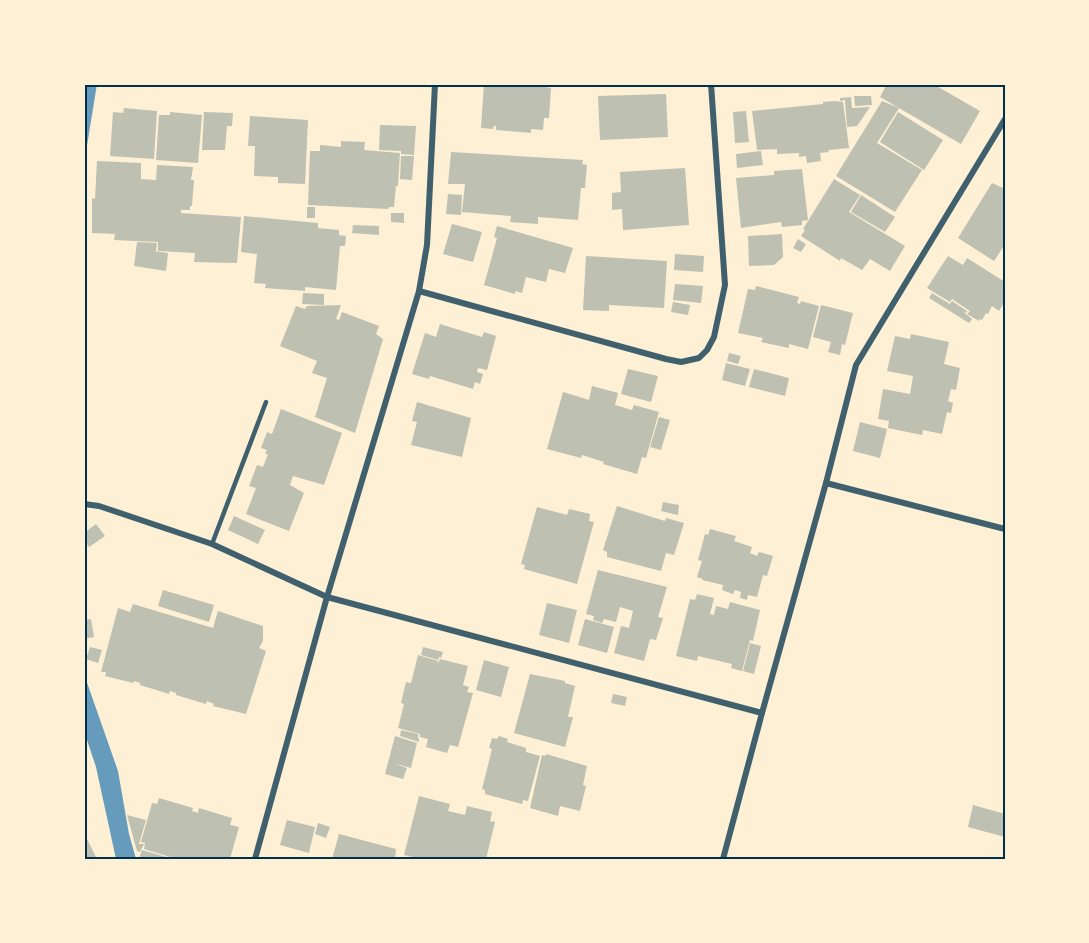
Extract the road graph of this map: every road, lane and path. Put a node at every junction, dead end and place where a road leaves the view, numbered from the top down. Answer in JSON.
{"nodes":[{"id":1,"x":435,"y":84,"type":"edge"},
{"id":2,"x":711,"y":84,"type":"edge"},
{"id":3,"x":1005,"y":119,"type":"edge"},
{"id":4,"x":419,"y":291,"type":"junction"},
{"id":5,"x":266,"y":402,"type":"dead end"},
{"id":6,"x":826,"y":483,"type":"junction"},
{"id":7,"x":84,"y":504,"type":"edge"},
{"id":8,"x":1005,"y":528,"type":"edge"},
{"id":9,"x":212,"y":544,"type":"junction"},
{"id":10,"x":327,"y":597,"type":"junction"},
{"id":11,"x":762,"y":712,"type":"junction"},
{"id":12,"x":255,"y":859,"type":"edge"},
{"id":13,"x":723,"y":859,"type":"edge"}],
"edges":[{"from":1,"to":4,"type":"street"},
{"from":2,"to":4,"type":"street"},
{"from":3,"to":6,"type":"street"},
{"from":4,"to":10,"type":"street"},
{"from":5,"to":9,"type":"lane"},
{"from":6,"to":8,"type":"street"},
{"from":6,"to":11,"type":"street"},
{"from":7,"to":9,"type":"street"},
{"from":9,"to":10,"type":"street"},
{"from":10,"to":11,"type":"street"},
{"from":10,"to":12,"type":"street"},
{"from":11,"to":13,"type":"street"}]}
